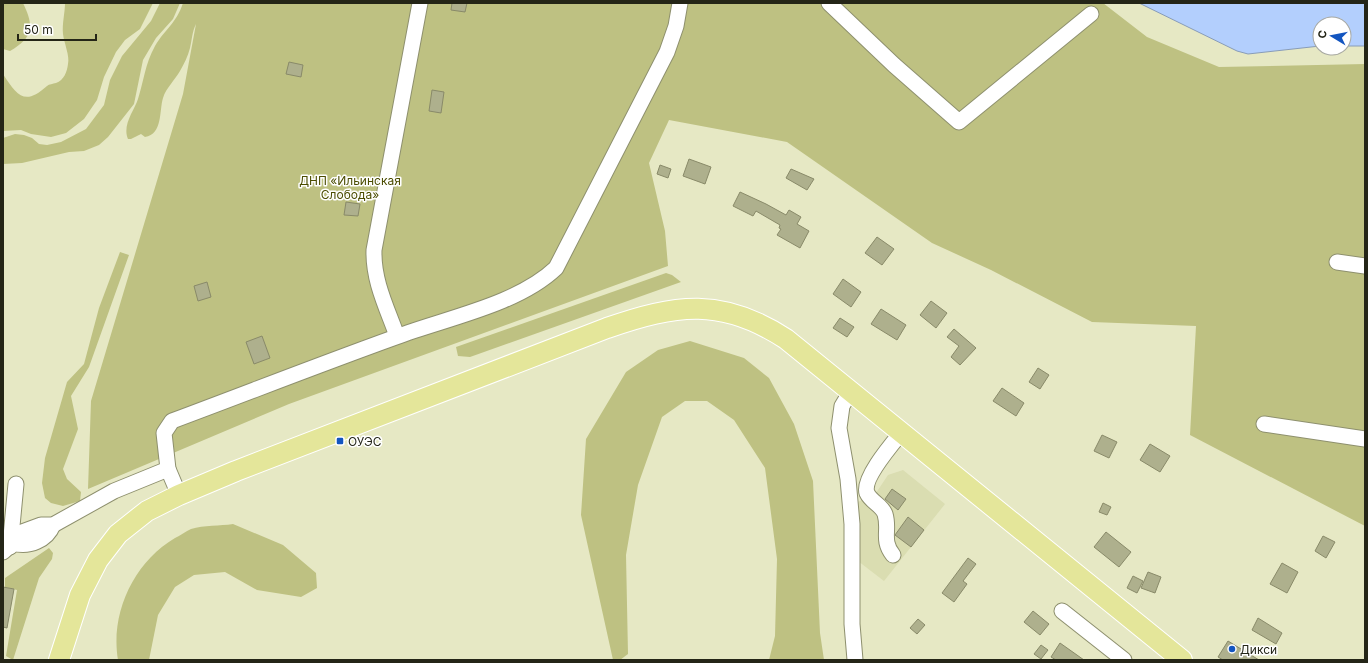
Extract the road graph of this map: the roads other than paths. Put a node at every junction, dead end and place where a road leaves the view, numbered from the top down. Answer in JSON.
{"nodes":[{"id":1,"x":420,"y":3,"type":"edge"},
{"id":2,"x":680,"y":3,"type":"edge"},
{"id":3,"x":829,"y":3,"type":"edge"},
{"id":4,"x":1091,"y":14,"type":"dead end"},
{"id":5,"x":1337,"y":262,"type":"dead end"},
{"id":6,"x":1365,"y":266,"type":"edge"},
{"id":7,"x":398,"y":336,"type":"junction"},
{"id":8,"x":851,"y":391,"type":"junction"},
{"id":9,"x":1264,"y":424,"type":"dead end"},
{"id":10,"x":901,"y":433,"type":"junction"},
{"id":11,"x":1365,"y":439,"type":"edge"},
{"id":12,"x":168,"y":469,"type":"junction"},
{"id":13,"x":16,"y":484,"type":"dead end"},
{"id":14,"x":849,"y":487,"type":"junction"},
{"id":15,"x":867,"y":487,"type":"junction"},
{"id":16,"x":179,"y":495,"type":"junction"},
{"id":17,"x":9,"y":547,"type":"edge"},
{"id":18,"x":893,"y":555,"type":"dead end"},
{"id":19,"x":1062,"y":611,"type":"dead end"},
{"id":20,"x":59,"y":660,"type":"edge"},
{"id":21,"x":855,"y":660,"type":"edge"},
{"id":22,"x":1124,"y":660,"type":"edge"},
{"id":23,"x":1182,"y":660,"type":"edge"}],
"edges":[{"from":1,"to":7,"type":"street"},
{"from":2,"to":7,"type":"street"},
{"from":3,"to":4,"type":"street"},
{"from":5,"to":6,"type":"street"},
{"from":7,"to":12,"type":"street"},
{"from":8,"to":10,"type":"main road"},
{"from":8,"to":14,"type":"street"},
{"from":8,"to":16,"type":"main road"},
{"from":9,"to":11,"type":"street"},
{"from":10,"to":15,"type":"street"},
{"from":10,"to":23,"type":"main road"},
{"from":12,"to":16,"type":"street"},
{"from":12,"to":17,"type":"street"},
{"from":13,"to":17,"type":"street"},
{"from":14,"to":15,"type":"street"},
{"from":14,"to":21,"type":"street"},
{"from":15,"to":18,"type":"street"},
{"from":16,"to":20,"type":"main road"},
{"from":19,"to":22,"type":"street"}]}
